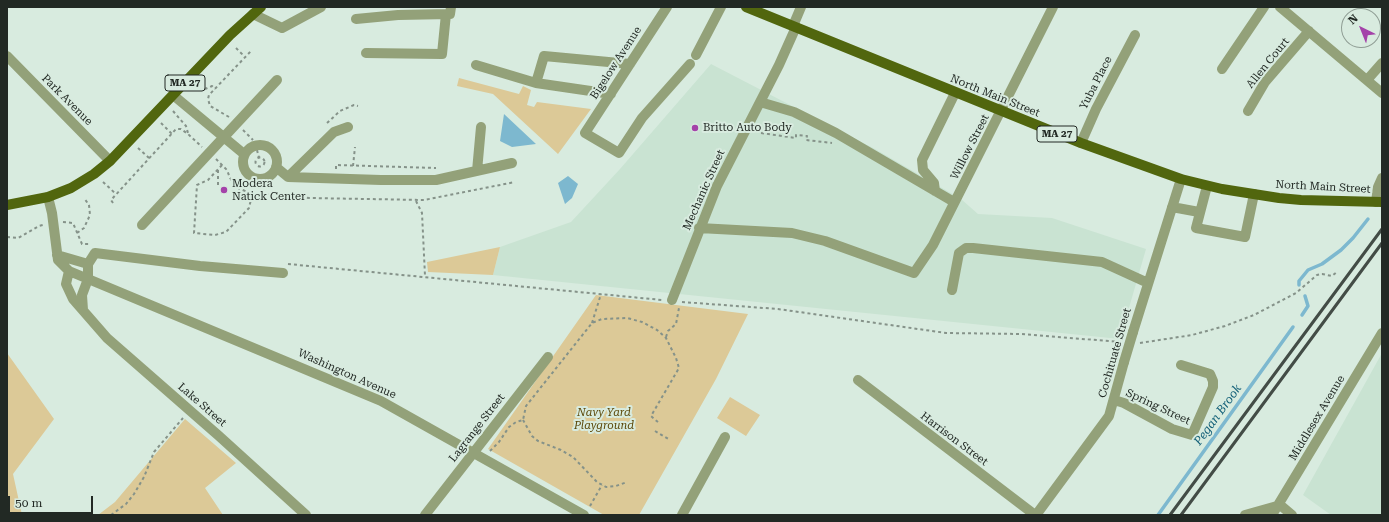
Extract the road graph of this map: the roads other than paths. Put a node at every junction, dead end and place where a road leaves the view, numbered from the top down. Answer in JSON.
{"nodes":[{"id":1,"x":261,"y":7,"type":"edge"},
{"id":2,"x":321,"y":7,"type":"edge"},
{"id":3,"x":667,"y":7,"type":"edge"},
{"id":4,"x":721,"y":7,"type":"edge"},
{"id":5,"x":746,"y":7,"type":"edge"},
{"id":6,"x":801,"y":7,"type":"edge"},
{"id":7,"x":1053,"y":7,"type":"edge"},
{"id":8,"x":1264,"y":7,"type":"edge"},
{"id":9,"x":1280,"y":7,"type":"edge"},
{"id":10,"x":449,"y":10,"type":"edge"},
{"id":11,"x":252,"y":14,"type":"junction"},
{"id":12,"x":356,"y":18,"type":"dead end"},
{"id":13,"x":795,"y":26,"type":"junction"},
{"id":14,"x":1310,"y":31,"type":"junction"},
{"id":15,"x":1135,"y":35,"type":"dead end"},
{"id":16,"x":366,"y":53,"type":"dead end"},
{"id":17,"x":696,"y":55,"type":"dead end"},
{"id":18,"x":7,"y":56,"type":"edge"},
{"id":19,"x":1382,"y":63,"type":"edge"},
{"id":20,"x":630,"y":64,"type":"junction"},
{"id":21,"x":690,"y":64,"type":"dead end"},
{"id":22,"x":476,"y":65,"type":"dead end"},
{"id":23,"x":1222,"y":69,"type":"dead end"},
{"id":24,"x":277,"y":80,"type":"dead end"},
{"id":25,"x":1367,"y":80,"type":"junction"},
{"id":26,"x":536,"y":83,"type":"junction"},
{"id":27,"x":955,"y":93,"type":"junction"},
{"id":28,"x":1382,"y":93,"type":"edge"},
{"id":29,"x":611,"y":94,"type":"junction"},
{"id":30,"x":173,"y":95,"type":"junction"},
{"id":31,"x":760,"y":102,"type":"junction"},
{"id":32,"x":1248,"y":111,"type":"dead end"},
{"id":33,"x":1001,"y":112,"type":"junction"},
{"id":34,"x":348,"y":127,"type":"dead end"},
{"id":35,"x":481,"y":127,"type":"dead end"},
{"id":36,"x":222,"y":137,"type":"junction"},
{"id":37,"x":1081,"y":143,"type":"junction"},
{"id":38,"x":244,"y":154,"type":"junction"},
{"id":39,"x":110,"y":161,"type":"junction"},
{"id":40,"x":512,"y":163,"type":"dead end"},
{"id":41,"x":276,"y":167,"type":"junction"},
{"id":42,"x":477,"y":171,"type":"junction"},
{"id":43,"x":288,"y":176,"type":"junction"},
{"id":44,"x":1382,"y":178,"type":"edge"},
{"id":45,"x":1181,"y":179,"type":"junction"},
{"id":46,"x":1207,"y":186,"type":"junction"},
{"id":47,"x":935,"y":191,"type":"junction"},
{"id":48,"x":1254,"y":194,"type":"junction"},
{"id":49,"x":48,"y":197,"type":"junction"},
{"id":50,"x":954,"y":202,"type":"junction"},
{"id":51,"x":1380,"y":202,"type":"edge"},
{"id":52,"x":7,"y":205,"type":"edge"},
{"id":53,"x":1172,"y":207,"type":"junction"},
{"id":54,"x":1199,"y":212,"type":"junction"},
{"id":55,"x":142,"y":226,"type":"dead end"},
{"id":56,"x":699,"y":228,"type":"junction"},
{"id":57,"x":57,"y":255,"type":"junction"},
{"id":58,"x":88,"y":264,"type":"junction"},
{"id":59,"x":284,"y":268,"type":"road end"},
{"id":60,"x":69,"y":271,"type":"junction"},
{"id":61,"x":88,"y":279,"type":"junction"},
{"id":62,"x":1148,"y":284,"type":"junction"},
{"id":63,"x":952,"y":290,"type":"dead end"},
{"id":64,"x":676,"y":301,"type":"road end"},
{"id":65,"x":84,"y":312,"type":"junction"},
{"id":66,"x":1382,"y":333,"type":"edge"},
{"id":67,"x":548,"y":356,"type":"dead end"},
{"id":68,"x":1181,"y":365,"type":"dead end"},
{"id":69,"x":858,"y":380,"type":"dead end"},
{"id":70,"x":1114,"y":400,"type":"junction"},
{"id":71,"x":725,"y":437,"type":"dead end"},
{"id":72,"x":474,"y":452,"type":"junction"},
{"id":73,"x":1278,"y":505,"type":"junction"},
{"id":74,"x":586,"y":512,"type":"edge"},
{"id":75,"x":306,"y":515,"type":"edge"},
{"id":76,"x":425,"y":515,"type":"edge"},
{"id":77,"x":682,"y":515,"type":"edge"},
{"id":78,"x":1036,"y":515,"type":"edge"},
{"id":79,"x":1245,"y":515,"type":"edge"},
{"id":80,"x":1272,"y":515,"type":"edge"},
{"id":81,"x":1292,"y":515,"type":"edge"}],
"edges":[{"from":1,"to":11,"type":"main road","number":"MA 27"},
{"from":2,"to":11,"type":"street"},
{"from":3,"to":20,"type":"street","name":"Bigelow Avenue"},
{"from":4,"to":17,"type":"street"},
{"from":5,"to":13,"type":"main road","name":"North Main Street","number":"MA 27"},
{"from":6,"to":13,"type":"street","name":"Mechanic Street"},
{"from":7,"to":33,"type":"street","name":"Willow Street"},
{"from":8,"to":23,"type":"street"},
{"from":9,"to":14,"type":"street"},
{"from":10,"to":12,"type":"street"},
{"from":10,"to":16,"type":"street"},
{"from":11,"to":30,"type":"main road","number":"MA 27"},
{"from":13,"to":27,"type":"main road","name":"North Main Street","number":"MA 27"},
{"from":13,"to":31,"type":"street","name":"Mechanic Street"},
{"from":14,"to":25,"type":"street"},
{"from":14,"to":32,"type":"street","name":"Allen Court"},
{"from":15,"to":37,"type":"street","name":"Yuba Place"},
{"from":18,"to":39,"type":"street","name":"Park Avenue"},
{"from":19,"to":25,"type":"street"},
{"from":20,"to":26,"type":"street"},
{"from":20,"to":29,"type":"street","name":"Bigelow Avenue"},
{"from":21,"to":29,"type":"street","name":"Bigelow Avenue"},
{"from":22,"to":26,"type":"street"},
{"from":24,"to":36,"type":"street"},
{"from":25,"to":28,"type":"street"},
{"from":26,"to":29,"type":"street"},
{"from":27,"to":33,"type":"main road","name":"North Main Street","number":"MA 27"},
{"from":27,"to":47,"type":"street"},
{"from":30,"to":36,"type":"street"},
{"from":30,"to":39,"type":"main road","number":"MA 27"},
{"from":31,"to":47,"type":"street"},
{"from":31,"to":56,"type":"street","name":"Mechanic Street"},
{"from":33,"to":37,"type":"main road","name":"North Main Street","number":"MA 27"},
{"from":33,"to":50,"type":"street","name":"Willow Street"},
{"from":34,"to":43,"type":"street"},
{"from":35,"to":42,"type":"street"},
{"from":36,"to":38,"type":"street"},
{"from":36,"to":55,"type":"street"},
{"from":37,"to":45,"type":"main road","name":"North Main Street","number":"MA 27"},
{"from":38,"to":41,"type":"street"},
{"from":38,"to":41,"type":"street"},
{"from":39,"to":49,"type":"main road","number":"MA 27"},
{"from":40,"to":42,"type":"street"},
{"from":41,"to":43,"type":"street"},
{"from":42,"to":43,"type":"street"},
{"from":44,"to":51,"type":"street"},
{"from":45,"to":46,"type":"main road","name":"North Main Street","number":"MA 27"},
{"from":45,"to":53,"type":"street","name":"Cochituate Street"},
{"from":46,"to":48,"type":"main road","name":"North Main Street","number":"MA 27"},
{"from":46,"to":54,"type":"street"},
{"from":47,"to":50,"type":"street"},
{"from":48,"to":51,"type":"main road","name":"North Main Street","number":"MA 27"},
{"from":48,"to":54,"type":"street"},
{"from":49,"to":52,"type":"main road","number":"MA 27"},
{"from":49,"to":57,"type":"street"},
{"from":50,"to":56,"type":"street","name":"Willow Street"},
{"from":53,"to":54,"type":"street"},
{"from":53,"to":62,"type":"street","name":"Cochituate Street"},
{"from":56,"to":64,"type":"street","name":"Mechanic Street"},
{"from":57,"to":58,"type":"street"},
{"from":57,"to":60,"type":"street"},
{"from":58,"to":59,"type":"street"},
{"from":58,"to":61,"type":"street"},
{"from":60,"to":61,"type":"street"},
{"from":60,"to":65,"type":"street","name":"Lake Street"},
{"from":61,"to":65,"type":"street"},
{"from":61,"to":72,"type":"street","name":"Washington Avenue"},
{"from":62,"to":63,"type":"street"},
{"from":62,"to":70,"type":"street","name":"Cochituate Street","bridge":true},
{"from":65,"to":75,"type":"street","name":"Lake Street"},
{"from":66,"to":73,"type":"street","name":"Middlesex Avenue"},
{"from":67,"to":72,"type":"street","name":"Lagrange Street"},
{"from":68,"to":70,"type":"street","name":"Spring Street"},
{"from":69,"to":78,"type":"street","name":"Harrison Street"},
{"from":70,"to":78,"type":"street","name":"Cochituate Street"},
{"from":71,"to":77,"type":"street"},
{"from":72,"to":74,"type":"street","name":"Washington Avenue"},
{"from":72,"to":76,"type":"street","name":"Lagrange Street"},
{"from":73,"to":79,"type":"street"},
{"from":73,"to":80,"type":"street","name":"Middlesex Avenue"},
{"from":73,"to":81,"type":"street"}]}
